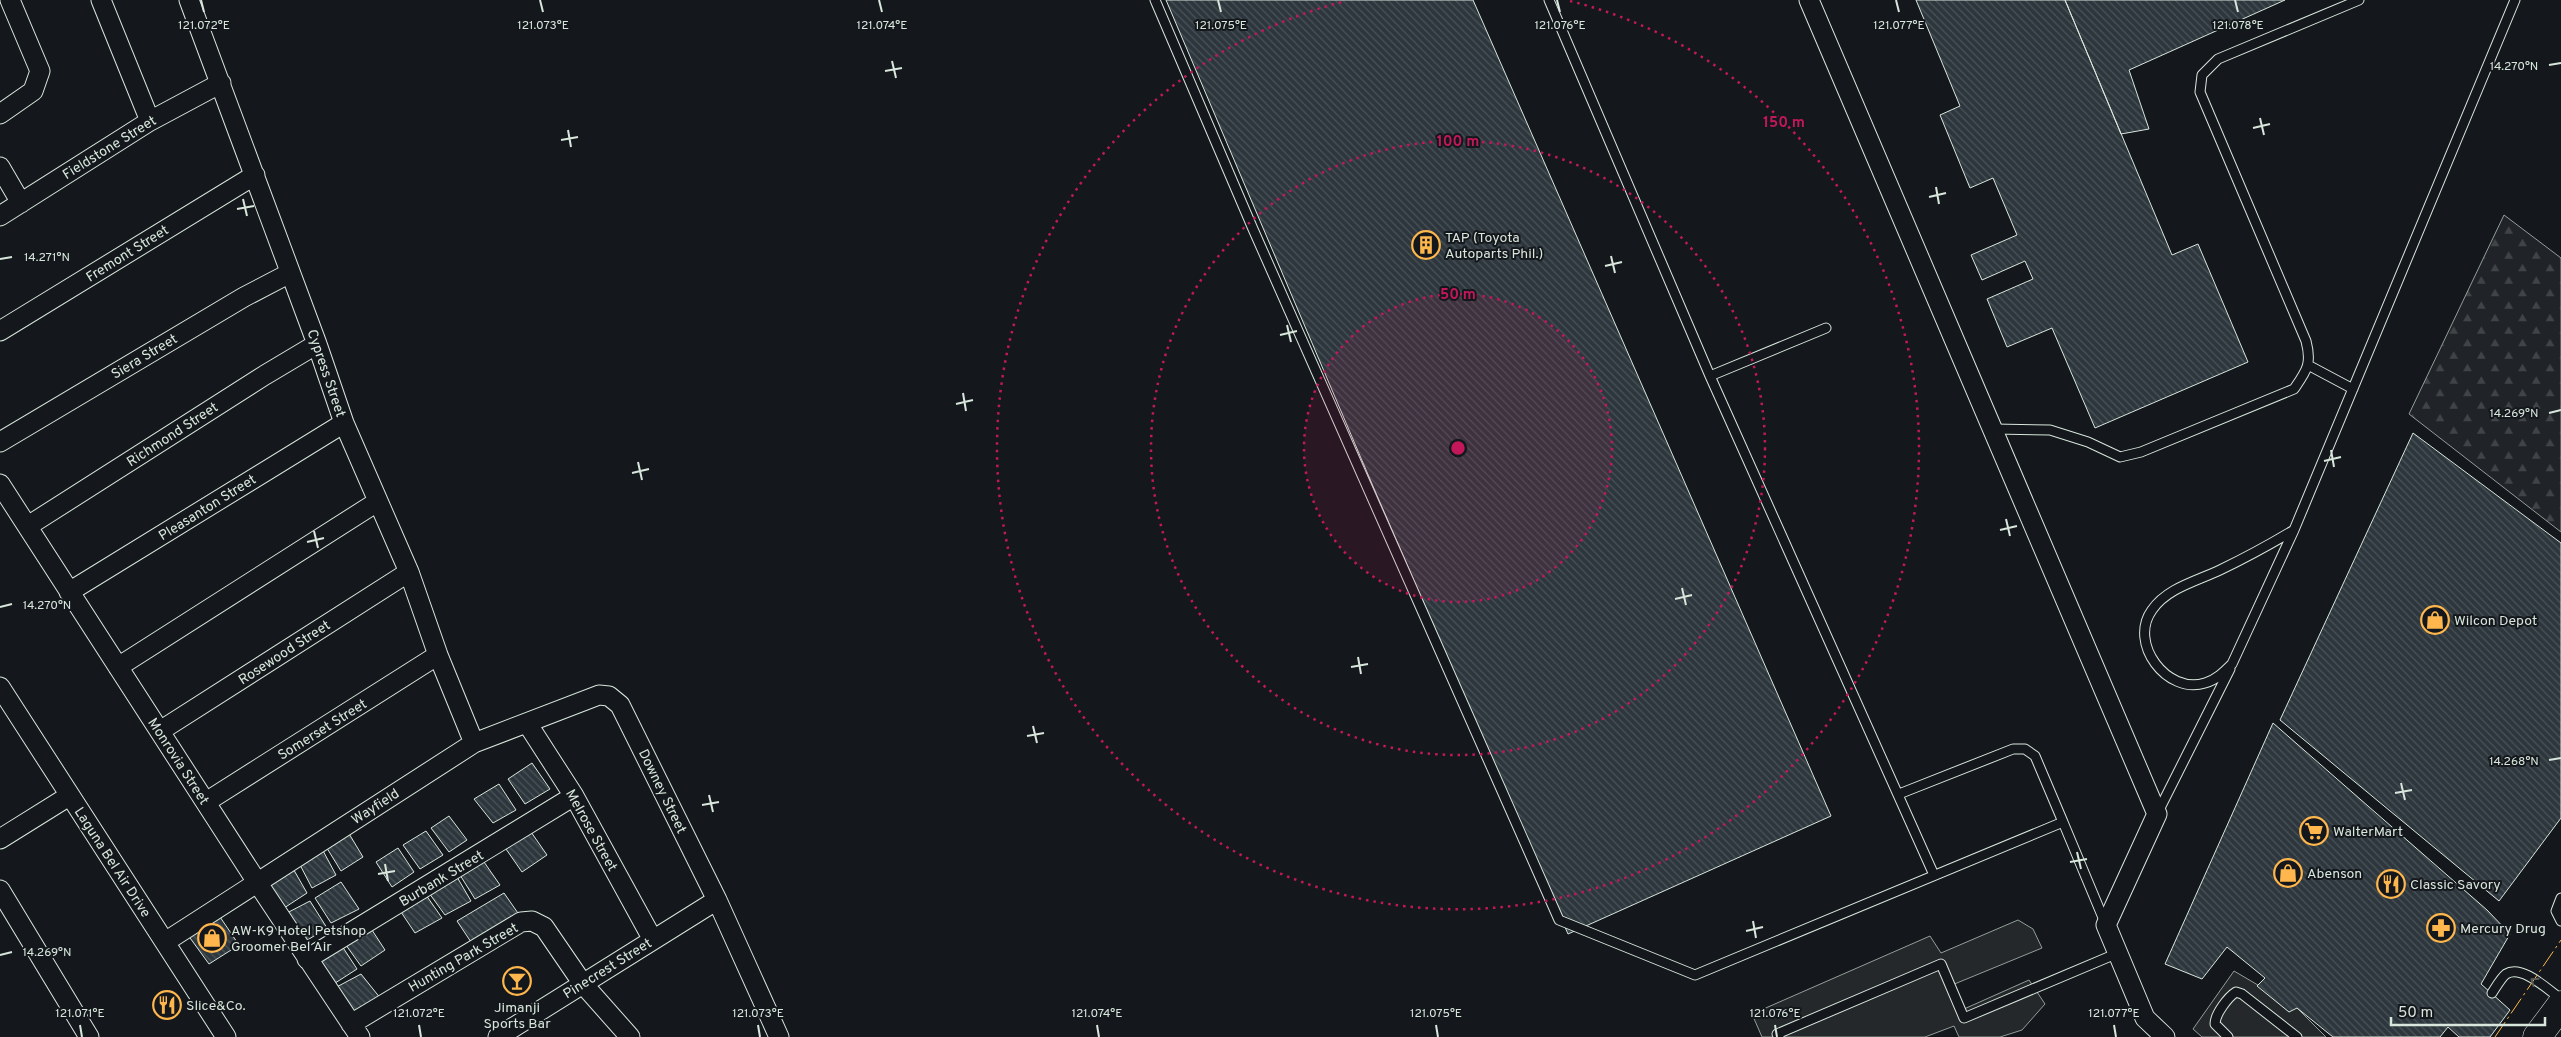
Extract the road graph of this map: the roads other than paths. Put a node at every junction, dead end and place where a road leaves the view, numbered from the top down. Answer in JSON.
{"nodes":[{"id":1,"x":10,"y":0,"type":"edge"},
{"id":2,"x":101,"y":0,"type":"edge"},
{"id":3,"x":189,"y":0,"type":"edge"},
{"id":4,"x":1155,"y":0,"type":"edge"},
{"id":5,"x":1549,"y":0,"type":"edge"},
{"id":6,"x":1809,"y":0,"type":"edge"},
{"id":7,"x":2359,"y":0,"type":"edge"},
{"id":8,"x":2515,"y":0,"type":"edge"},
{"id":9,"x":221,"y":82,"type":"junction"},
{"id":10,"x":0,"y":114,"type":"edge"},
{"id":11,"x":150,"y":121,"type":"junction"},
{"id":12,"x":0,"y":167,"type":"edge"},
{"id":13,"x":255,"y":175,"type":"junction"},
{"id":14,"x":21,"y":203,"type":"junction"},
{"id":15,"x":0,"y":216,"type":"edge"},
{"id":16,"x":290,"y":273,"type":"junction"},
{"id":17,"x":1826,"y":328,"type":"dead end"},
{"id":18,"x":0,"y":331,"type":"edge"},
{"id":19,"x":317,"y":344,"type":"junction"},
{"id":20,"x":2308,"y":365,"type":"junction"},
{"id":21,"x":1710,"y":376,"type":"junction"},
{"id":22,"x":2353,"y":388,"type":"junction"},
{"id":23,"x":344,"y":423,"type":"junction"},
{"id":24,"x":1994,"y":429,"type":"junction"},
{"id":25,"x":0,"y":442,"type":"edge"},
{"id":26,"x":0,"y":484,"type":"edge"},
{"id":27,"x":377,"y":502,"type":"junction"},
{"id":28,"x":28,"y":526,"type":"junction"},
{"id":29,"x":2294,"y":530,"type":"junction"},
{"id":30,"x":409,"y":572,"type":"junction"},
{"id":31,"x":70,"y":592,"type":"junction"},
{"id":32,"x":438,"y":655,"type":"junction"},
{"id":33,"x":2232,"y":664,"type":"junction"},
{"id":34,"x":118,"y":668,"type":"junction"},
{"id":35,"x":0,"y":687,"type":"edge"},
{"id":36,"x":599,"y":695,"type":"joint"},
{"id":37,"x":527,"y":723,"type":"junction"},
{"id":38,"x":160,"y":731,"type":"junction"},
{"id":39,"x":474,"y":743,"type":"junction"},
{"id":40,"x":1899,"y":794,"type":"junction"},
{"id":41,"x":70,"y":796,"type":"junction"},
{"id":42,"x":574,"y":796,"type":"junction"},
{"id":43,"x":206,"y":802,"type":"junction"},
{"id":44,"x":2157,"y":814,"type":"junction"},
{"id":45,"x":2063,"y":822,"type":"junction"},
{"id":46,"x":0,"y":839,"type":"edge"},
{"id":47,"x":1934,"y":876,"type":"junction"},
{"id":48,"x":257,"y":882,"type":"junction"},
{"id":49,"x":0,"y":890,"type":"edge"},
{"id":50,"x":2561,"y":898,"type":"edge"},
{"id":51,"x":717,"y":900,"type":"junction"},
{"id":52,"x":2561,"y":921,"type":"edge"},
{"id":53,"x":2106,"y":925,"type":"junction"},
{"id":54,"x":653,"y":940,"type":"junction"},
{"id":55,"x":164,"y":942,"type":"junction"},
{"id":56,"x":2118,"y":952,"type":"junction"},
{"id":57,"x":307,"y":959,"type":"junction"},
{"id":58,"x":583,"y":984,"type":"junction"},
{"id":59,"x":2492,"y":993,"type":"dead end"},
{"id":60,"x":2561,"y":999,"type":"edge"},
{"id":61,"x":2561,"y":1005,"type":"edge"},
{"id":62,"x":355,"y":1030,"type":"edge"},
{"id":63,"x":89,"y":1037,"type":"edge"},
{"id":64,"x":226,"y":1037,"type":"edge"},
{"id":65,"x":498,"y":1037,"type":"edge"},
{"id":66,"x":630,"y":1037,"type":"edge"},
{"id":67,"x":779,"y":1037,"type":"edge"},
{"id":68,"x":1779,"y":1037,"type":"edge"},
{"id":69,"x":2165,"y":1037,"type":"edge"},
{"id":70,"x":2228,"y":1037,"type":"edge"},
{"id":71,"x":2297,"y":1037,"type":"edge"},
{"id":72,"x":2537,"y":1037,"type":"edge"}],
"edges":[{"from":1,"to":10,"type":"street"},
{"from":2,"to":11,"type":"street"},
{"from":3,"to":9,"type":"street","name":"Cypress Street"},
{"from":4,"to":47,"type":"lane"},
{"from":5,"to":21,"type":"lane"},
{"from":6,"to":24,"type":"street"},
{"from":7,"to":20,"type":"lane"},
{"from":8,"to":22,"type":"lane"},
{"from":9,"to":11,"type":"street","name":"Fieldstone Street"},
{"from":9,"to":13,"type":"street","name":"Cypress Street"},
{"from":11,"to":14,"type":"street","name":"Fieldstone Street"},
{"from":12,"to":14,"type":"street"},
{"from":13,"to":16,"type":"street","name":"Cypress Street"},
{"from":13,"to":18,"type":"street","name":"Fremont Street"},
{"from":14,"to":15,"type":"street","name":"Fieldstone Street"},
{"from":16,"to":19,"type":"street","name":"Cypress Street"},
{"from":16,"to":25,"type":"street","name":"Siera Street"},
{"from":17,"to":21,"type":"lane"},
{"from":19,"to":23,"type":"street","name":"Cypress Street"},
{"from":19,"to":28,"type":"street","name":"Richmond Street"},
{"from":20,"to":22,"type":"lane"},
{"from":20,"to":24,"type":"lane"},
{"from":21,"to":40,"type":"lane"},
{"from":22,"to":29,"type":"lane"},
{"from":23,"to":27,"type":"street","name":"Cypress Street"},
{"from":23,"to":31,"type":"street","name":"Pleasanton Street"},
{"from":24,"to":44,"type":"street"},
{"from":26,"to":28,"type":"street","name":"Monrovia Street"},
{"from":27,"to":30,"type":"street","name":"Cypress Street"},
{"from":27,"to":34,"type":"street"},
{"from":28,"to":31,"type":"street","name":"Monrovia Street"},
{"from":29,"to":33,"type":"lane"},
{"from":29,"to":33,"type":"lane"},
{"from":30,"to":32,"type":"street","name":"Cypress Street"},
{"from":30,"to":38,"type":"street","name":"Rosewood Street"},
{"from":31,"to":34,"type":"street","name":"Monrovia Street"},
{"from":32,"to":39,"type":"street","name":"Cypress Street"},
{"from":32,"to":43,"type":"street","name":"Somerset Street"},
{"from":33,"to":44,"type":"lane"},
{"from":34,"to":38,"type":"street","name":"Monrovia Street"},
{"from":35,"to":41,"type":"street","name":"Laguna Bel Air Drive"},
{"from":36,"to":37,"type":"street","name":"Wayfield"},
{"from":36,"to":51,"type":"street","name":"Downey Street"},
{"from":37,"to":39,"type":"street","name":"Wayfield"},
{"from":37,"to":42,"type":"street","name":"Melrose Street"},
{"from":38,"to":43,"type":"street","name":"Monrovia Street"},
{"from":39,"to":48,"type":"street","name":"Wayfield"},
{"from":40,"to":45,"type":"lane"},
{"from":40,"to":47,"type":"lane"},
{"from":41,"to":46,"type":"street"},
{"from":41,"to":55,"type":"street","name":"Laguna Bel Air Drive"},
{"from":42,"to":54,"type":"street","name":"Melrose Street"},
{"from":42,"to":57,"type":"street","name":"Burbank Street"},
{"from":43,"to":48,"type":"street","name":"Monrovia Street"},
{"from":44,"to":53,"type":"street"},
{"from":45,"to":47,"type":"lane"},
{"from":45,"to":53,"type":"lane"},
{"from":48,"to":55,"type":"street","name":"Wayfield"},
{"from":48,"to":57,"type":"street","name":"Monrovia Street"},
{"from":49,"to":63,"type":"street"},
{"from":50,"to":52,"type":"lane"},
{"from":51,"to":54,"type":"street","name":"Pinecrest Street"},
{"from":51,"to":67,"type":"street","name":"Downey Street"},
{"from":53,"to":56,"type":"street"},
{"from":54,"to":58,"type":"street","name":"Pinecrest Street"},
{"from":55,"to":64,"type":"street","name":"Laguna Bel Air Drive"},
{"from":56,"to":68,"type":"lane"},
{"from":56,"to":69,"type":"street"},
{"from":57,"to":62,"type":"street","name":"Monrovia Street"},
{"from":58,"to":62,"type":"street","name":"Hunting Park Street"},
{"from":58,"to":65,"type":"street","name":"Pinecrest Street"},
{"from":58,"to":66,"type":"street","name":"Hunting Park Street"},
{"from":60,"to":59,"type":"lane","one_way":true},
{"from":61,"to":72,"type":"main road"},
{"from":70,"to":71,"type":"lane"}]}
